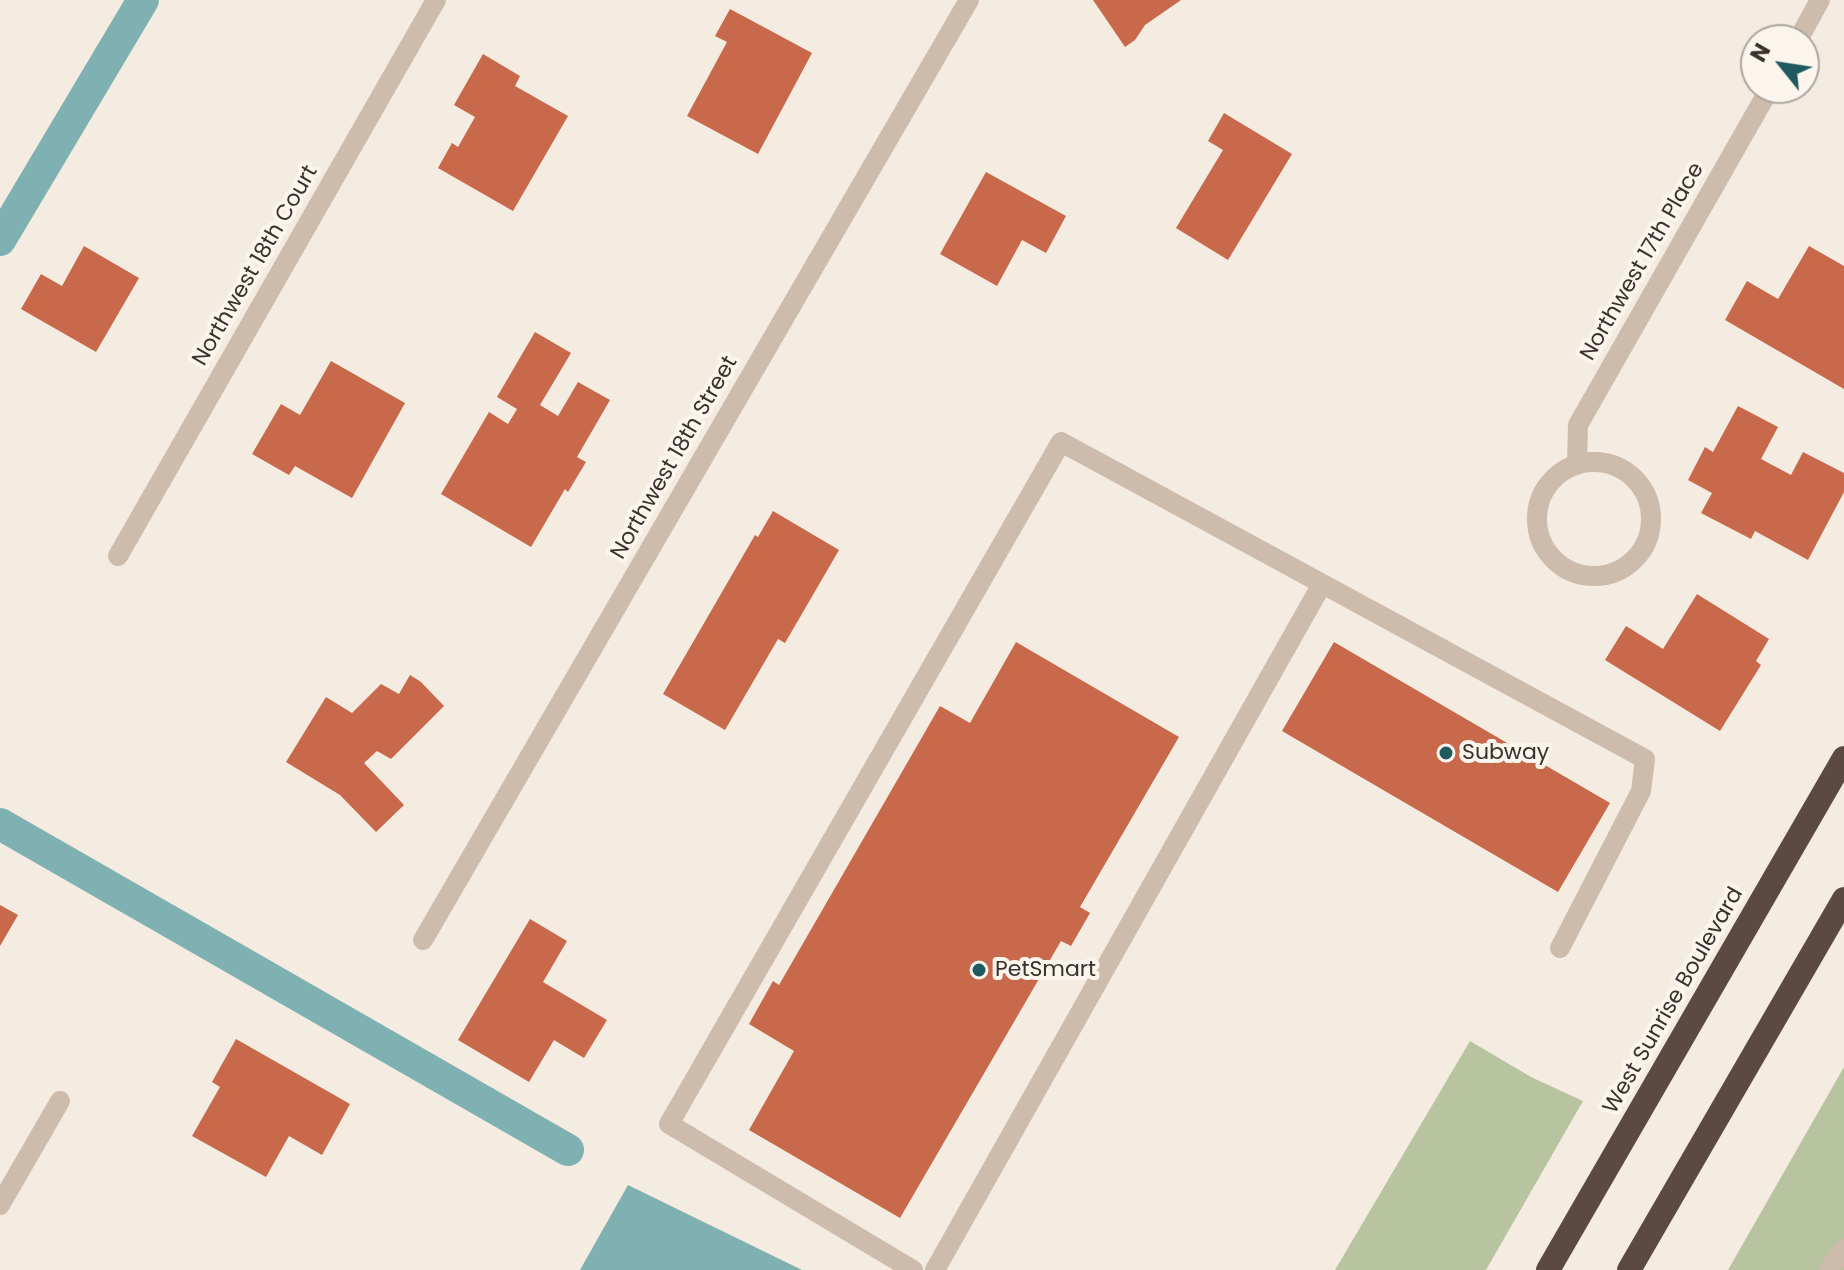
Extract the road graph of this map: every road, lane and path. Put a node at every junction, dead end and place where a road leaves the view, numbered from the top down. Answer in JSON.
{"nodes":[{"id":1,"x":436,"y":0,"type":"edge"},
{"id":2,"x":969,"y":0,"type":"edge"},
{"id":3,"x":1820,"y":0,"type":"edge"},
{"id":4,"x":1807,"y":24,"type":"edge"},
{"id":5,"x":1761,"y":104,"type":"edge"},
{"id":6,"x":1577,"y":465,"type":"junction"},
{"id":7,"x":118,"y":556,"type":"dead end"},
{"id":8,"x":1322,"y":584,"type":"junction"},
{"id":9,"x":1844,"y":758,"type":"edge"},
{"id":10,"x":1844,"y":899,"type":"edge"},
{"id":11,"x":423,"y":940,"type":"dead end"},
{"id":12,"x":1560,"y":948,"type":"dead end"},
{"id":13,"x":60,"y":1101,"type":"dead end"},
{"id":14,"x":0,"y":1205,"type":"edge"},
{"id":15,"x":1844,"y":1249,"type":"edge"},
{"id":16,"x":913,"y":1270,"type":"edge"},
{"id":17,"x":935,"y":1270,"type":"edge"},
{"id":18,"x":1548,"y":1270,"type":"edge"},
{"id":19,"x":1629,"y":1270,"type":"edge"},
{"id":20,"x":1829,"y":1270,"type":"edge"}],
"edges":[{"from":1,"to":7,"type":"street","name":"Northwest 18th Court"},
{"from":2,"to":11,"type":"street","name":"Northwest 18th Street"},
{"from":3,"to":4,"type":"street"},
{"from":5,"to":6,"type":"street","name":"Northwest 17th Place"},
{"from":6,"to":6,"type":"street"},
{"from":8,"to":12,"type":"street"},
{"from":8,"to":16,"type":"street"},
{"from":8,"to":17,"type":"street"},
{"from":9,"to":18,"type":"highway","name":"West Sunrise Boulevard"},
{"from":10,"to":19,"type":"highway"},
{"from":13,"to":14,"type":"street"},
{"from":15,"to":20,"type":"street"}]}
